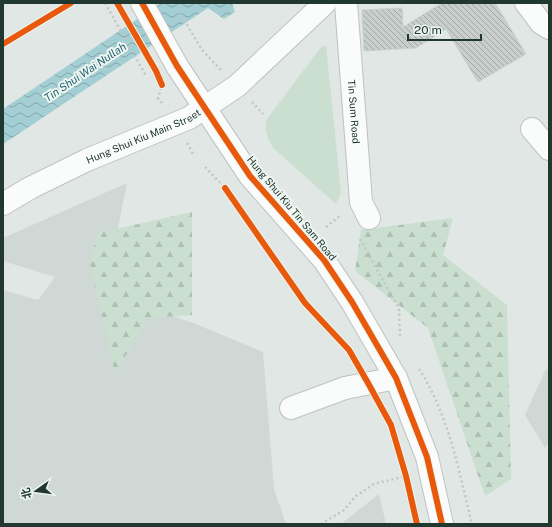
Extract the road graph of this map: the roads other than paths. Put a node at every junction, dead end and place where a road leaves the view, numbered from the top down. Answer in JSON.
{"nodes":[{"id":1,"x":142,"y":3,"type":"edge"},
{"id":2,"x":325,"y":3,"type":"edge"},
{"id":3,"x":346,"y":3,"type":"edge"},
{"id":4,"x":526,"y":3,"type":"edge"},
{"id":5,"x":549,"y":28,"type":"edge"},
{"id":6,"x":204,"y":108,"type":"junction"},
{"id":7,"x":532,"y":129,"type":"dead end"},
{"id":8,"x":549,"y":149,"type":"edge"},
{"id":9,"x":3,"y":204,"type":"edge"},
{"id":10,"x":369,"y":218,"type":"dead end"},
{"id":11,"x":396,"y":378,"type":"junction"},
{"id":12,"x":291,"y":408,"type":"dead end"},
{"id":13,"x":442,"y":524,"type":"edge"}],
"edges":[{"from":1,"to":6,"type":"street","name":"Hung Shui Kiu Tin Sam Road"},
{"from":2,"to":6,"type":"street","name":"Hung Shui Kiu Main Street"},
{"from":3,"to":10,"type":"street","name":"Tin Sum Road"},
{"from":4,"to":5,"type":"street"},
{"from":6,"to":9,"type":"street","name":"Hung Shui Kiu Main Street"},
{"from":6,"to":11,"type":"street","name":"Hung Shui Kiu Tin Sam Road"},
{"from":7,"to":8,"type":"street"},
{"from":11,"to":12,"type":"street"},
{"from":11,"to":13,"type":"street","name":"Hung Shui Kiu Tin Sam Road"}]}
